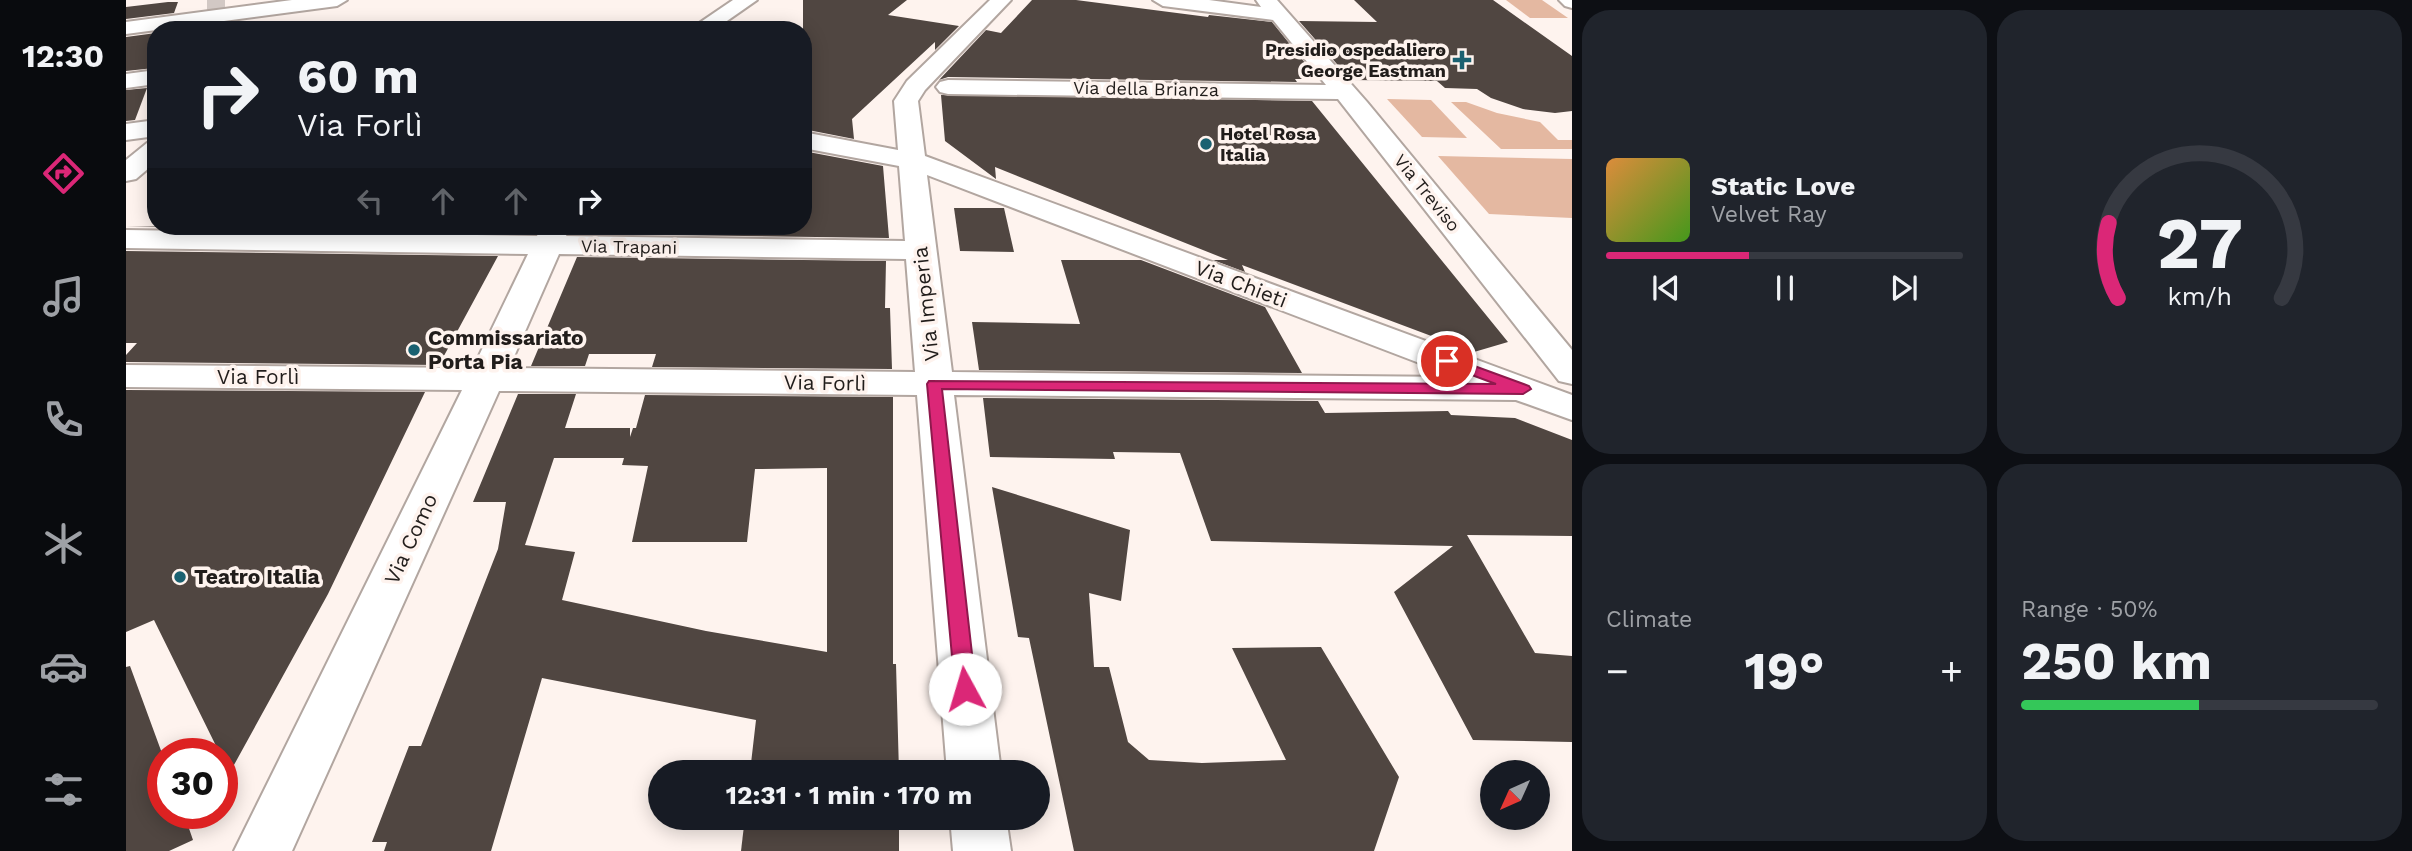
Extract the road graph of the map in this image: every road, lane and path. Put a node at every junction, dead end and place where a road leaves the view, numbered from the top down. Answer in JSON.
{"nodes":[{"id":1,"x":334,"y":0,"type":"edge"},
{"id":2,"x":747,"y":0,"type":"edge"},
{"id":3,"x":1001,"y":0,"type":"edge"},
{"id":4,"x":1164,"y":0,"type":"edge"},
{"id":5,"x":1273,"y":7,"type":"edge"},
{"id":6,"x":178,"y":21,"type":"edge"},
{"id":7,"x":309,"y":21,"type":"edge"},
{"id":8,"x":713,"y":21,"type":"edge"},
{"id":9,"x":147,"y":25,"type":"edge"},
{"id":10,"x":126,"y":28,"type":"edge"},
{"id":11,"x":147,"y":78,"type":"edge"},
{"id":12,"x":126,"y":81,"type":"edge"},
{"id":13,"x":947,"y":87,"type":"dead end"},
{"id":14,"x":1345,"y":92,"type":"junction"},
{"id":15,"x":147,"y":129,"type":"edge"},
{"id":16,"x":126,"y":132,"type":"edge"},
{"id":17,"x":812,"y":142,"type":"edge"},
{"id":18,"x":147,"y":156,"type":"edge"},
{"id":19,"x":911,"y":160,"type":"junction"},
{"id":20,"x":126,"y":173,"type":"edge"},
{"id":21,"x":551,"y":235,"type":"edge"},
{"id":22,"x":126,"y":239,"type":"edge"},
{"id":23,"x":921,"y":250,"type":"junction"},
{"id":24,"x":1572,"y":373,"type":"edge"},
{"id":25,"x":126,"y":376,"type":"edge"},
{"id":26,"x":486,"y":379,"type":"junction"},
{"id":27,"x":934,"y":384,"type":"junction"},
{"id":28,"x":1523,"y":389,"type":"junction"},
{"id":29,"x":1572,"y":408,"type":"edge"},
{"id":30,"x":973,"y":760,"type":"edge"},
{"id":31,"x":980,"y":830,"type":"edge"},
{"id":32,"x":263,"y":851,"type":"edge"},
{"id":33,"x":982,"y":851,"type":"edge"}],
"edges":[{"from":1,"to":6,"type":"street"},
{"from":1,"to":7,"type":"street"},
{"from":2,"to":8,"type":"street"},
{"from":3,"to":19,"type":"street","name":"Via Imperia"},
{"from":4,"to":5,"type":"street"},
{"from":5,"to":14,"type":"street","name":"Via Treviso"},
{"from":9,"to":10,"type":"street"},
{"from":11,"to":12,"type":"street"},
{"from":13,"to":14,"type":"street","name":"Via della Brianza"},
{"from":14,"to":24,"type":"street","name":"Via Treviso"},
{"from":15,"to":16,"type":"street"},
{"from":17,"to":19,"type":"street","name":"Via Chieti"},
{"from":18,"to":20,"type":"street"},
{"from":19,"to":23,"type":"street","name":"Via Imperia"},
{"from":19,"to":28,"type":"street","name":"Via Chieti"},
{"from":21,"to":22,"type":"street","name":"Via Trapani"},
{"from":21,"to":23,"type":"street","name":"Via Trapani"},
{"from":21,"to":26,"type":"street","name":"Via Como"},
{"from":23,"to":27,"type":"street","name":"Via Imperia"},
{"from":25,"to":26,"type":"street","name":"Via Forlì"},
{"from":26,"to":27,"type":"street","name":"Via Forlì"},
{"from":26,"to":32,"type":"street","name":"Via Como"},
{"from":27,"to":28,"type":"street","name":"Via Forlì"},
{"from":27,"to":30,"type":"street","name":"Via Imperia"},
{"from":28,"to":29,"type":"street","name":"Via Chieti"},
{"from":31,"to":33,"type":"street"}]}
